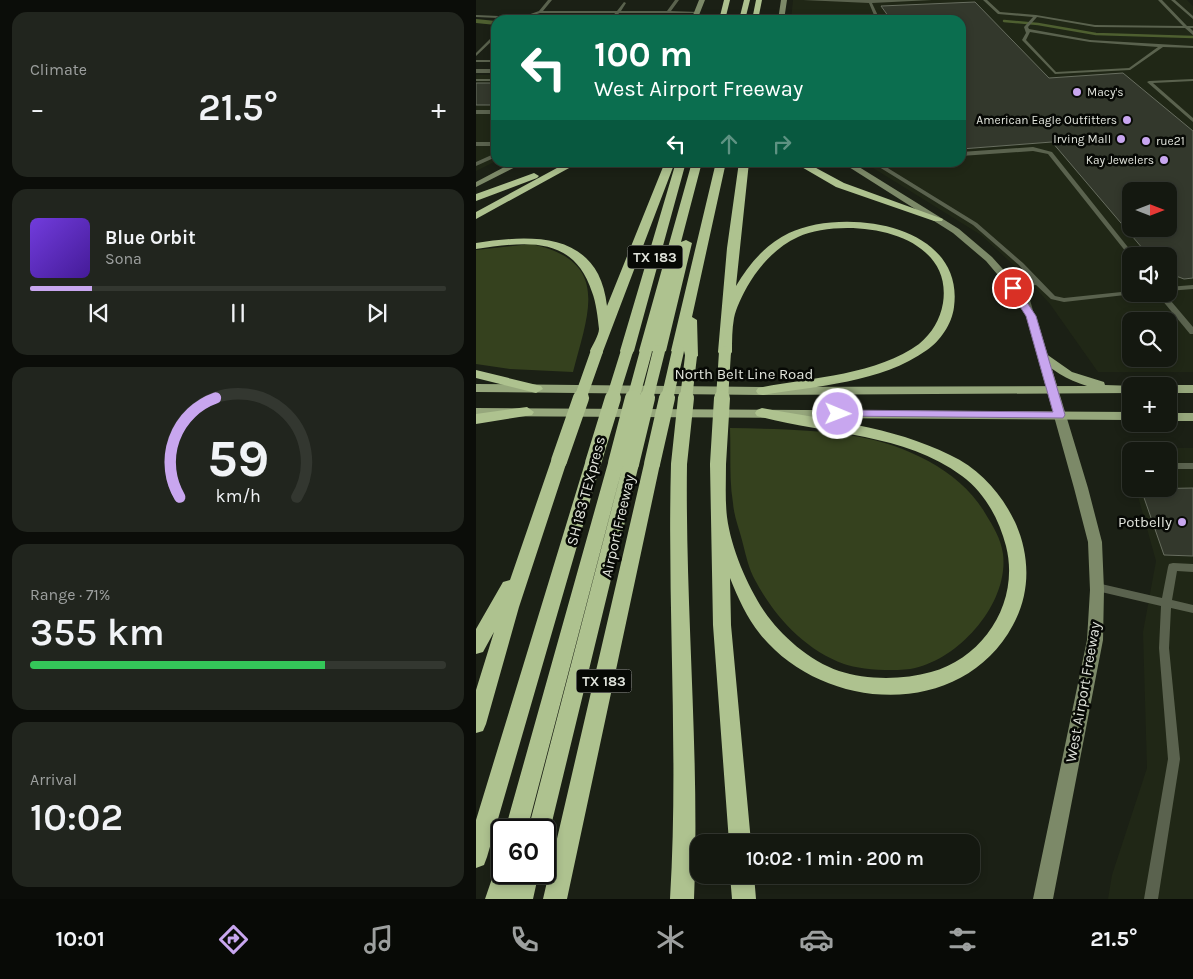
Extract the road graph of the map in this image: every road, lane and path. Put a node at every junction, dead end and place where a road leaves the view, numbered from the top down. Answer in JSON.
{"nodes":[{"id":1,"x":550,"y":0,"type":"edge"},
{"id":2,"x":677,"y":0,"type":"edge"},
{"id":3,"x":702,"y":0,"type":"edge"},
{"id":4,"x":727,"y":0,"type":"edge"},
{"id":5,"x":740,"y":0,"type":"edge"},
{"id":6,"x":747,"y":0,"type":"edge"},
{"id":7,"x":760,"y":0,"type":"edge"},
{"id":8,"x":765,"y":0,"type":"edge"},
{"id":9,"x":784,"y":0,"type":"edge"},
{"id":10,"x":805,"y":0,"type":"edge"},
{"id":11,"x":930,"y":0,"type":"edge"},
{"id":12,"x":985,"y":0,"type":"edge"},
{"id":13,"x":1160,"y":0,"type":"edge"},
{"id":14,"x":1174,"y":0,"type":"edge"},
{"id":15,"x":877,"y":1,"type":"edge"},
{"id":16,"x":870,"y":2,"type":"junction"},
{"id":17,"x":624,"y":3,"type":"dead end"},
{"id":18,"x":567,"y":6,"type":"dead end"},
{"id":19,"x":724,"y":10,"type":"junction"},
{"id":20,"x":618,"y":11,"type":"junction"},
{"id":21,"x":669,"y":11,"type":"junction"},
{"id":22,"x":540,"y":12,"type":"junction"},
{"id":23,"x":553,"y":12,"type":"junction"},
{"id":24,"x":697,"y":12,"type":"junction"},
{"id":25,"x":530,"y":15,"type":"edge"},
{"id":26,"x":616,"y":15,"type":"edge"},
{"id":27,"x":696,"y":15,"type":"edge"},
{"id":28,"x":721,"y":15,"type":"edge"},
{"id":29,"x":723,"y":15,"type":"edge"},
{"id":30,"x":736,"y":15,"type":"edge"},
{"id":31,"x":743,"y":15,"type":"edge"},
{"id":32,"x":756,"y":15,"type":"edge"},
{"id":33,"x":761,"y":15,"type":"edge"},
{"id":34,"x":782,"y":15,"type":"edge"},
{"id":35,"x":876,"y":15,"type":"edge"},
{"id":36,"x":476,"y":16,"type":"edge"},
{"id":37,"x":1036,"y":16,"type":"junction"},
{"id":38,"x":491,"y":17,"type":"edge"},
{"id":39,"x":1193,"y":18,"type":"edge"},
{"id":40,"x":1028,"y":26,"type":"junction"},
{"id":41,"x":1190,"y":30,"type":"edge"},
{"id":42,"x":491,"y":40,"type":"edge"},
{"id":43,"x":1162,"y":46,"type":"junction"},
{"id":44,"x":1193,"y":47,"type":"edge"},
{"id":45,"x":476,"y":55,"type":"edge"},
{"id":46,"x":476,"y":61,"type":"edge"},
{"id":47,"x":491,"y":61,"type":"edge"},
{"id":48,"x":491,"y":71,"type":"edge"},
{"id":49,"x":476,"y":72,"type":"edge"},
{"id":50,"x":476,"y":80,"type":"edge"},
{"id":51,"x":491,"y":80,"type":"edge"},
{"id":52,"x":1193,"y":80,"type":"edge"},
{"id":53,"x":476,"y":112,"type":"edge"},
{"id":54,"x":491,"y":112,"type":"edge"},
{"id":55,"x":1193,"y":121,"type":"edge"},
{"id":56,"x":476,"y":144,"type":"edge"},
{"id":57,"x":491,"y":144,"type":"edge"},
{"id":58,"x":966,"y":154,"type":"edge"},
{"id":59,"x":476,"y":156,"type":"edge"},
{"id":60,"x":491,"y":156,"type":"edge"},
{"id":61,"x":491,"y":157,"type":"edge"},
{"id":62,"x":476,"y":164,"type":"edge"},
{"id":63,"x":511,"y":167,"type":"edge"},
{"id":64,"x":555,"y":167,"type":"edge"},
{"id":65,"x":567,"y":167,"type":"edge"},
{"id":66,"x":668,"y":167,"type":"edge"},
{"id":67,"x":680,"y":167,"type":"edge"},
{"id":68,"x":696,"y":167,"type":"edge"},
{"id":69,"x":705,"y":167,"type":"edge"},
{"id":70,"x":720,"y":167,"type":"edge"},
{"id":71,"x":743,"y":167,"type":"edge"},
{"id":72,"x":806,"y":167,"type":"edge"},
{"id":73,"x":853,"y":167,"type":"edge"},
{"id":74,"x":880,"y":167,"type":"edge"},
{"id":75,"x":476,"y":185,"type":"edge"},
{"id":76,"x":476,"y":198,"type":"edge"},
{"id":77,"x":476,"y":216,"type":"edge"},
{"id":78,"x":938,"y":219,"type":"junction"},
{"id":79,"x":476,"y":246,"type":"edge"},
{"id":80,"x":1125,"y":247,"type":"edge"},
{"id":81,"x":1038,"y":283,"type":"junction"},
{"id":82,"x":1193,"y":287,"type":"edge"},
{"id":83,"x":1177,"y":288,"type":"edge"},
{"id":84,"x":1122,"y":294,"type":"edge"},
{"id":85,"x":1168,"y":302,"type":"edge"},
{"id":86,"x":729,"y":314,"type":"junction"},
{"id":87,"x":1031,"y":316,"type":"junction"},
{"id":88,"x":1193,"y":332,"type":"edge"},
{"id":89,"x":602,"y":335,"type":"junction"},
{"id":90,"x":653,"y":351,"type":"junction"},
{"id":91,"x":684,"y":351,"type":"junction"},
{"id":92,"x":1042,"y":354,"type":"junction"},
{"id":93,"x":476,"y":374,"type":"edge"},
{"id":94,"x":476,"y":388,"type":"edge"},
{"id":95,"x":1122,"y":388,"type":"edge"},
{"id":96,"x":536,"y":389,"type":"junction"},
{"id":97,"x":1122,"y":389,"type":"edge"},
{"id":98,"x":1177,"y":389,"type":"edge"},
{"id":99,"x":1193,"y":389,"type":"edge"},
{"id":100,"x":1052,"y":390,"type":"junction"},
{"id":101,"x":763,"y":391,"type":"junction"},
{"id":102,"x":476,"y":412,"type":"edge"},
{"id":103,"x":527,"y":412,"type":"junction"},
{"id":104,"x":762,"y":413,"type":"junction"},
{"id":105,"x":1059,"y":415,"type":"junction"},
{"id":106,"x":1122,"y":416,"type":"edge"},
{"id":107,"x":1177,"y":417,"type":"edge"},
{"id":108,"x":1193,"y":417,"type":"edge"},
{"id":109,"x":476,"y":419,"type":"edge"},
{"id":110,"x":623,"y":463,"type":"junction"},
{"id":111,"x":1177,"y":466,"type":"edge"},
{"id":112,"x":1193,"y":466,"type":"edge"},
{"id":113,"x":718,"y":512,"type":"junction"},
{"id":114,"x":531,"y":541,"type":"junction"},
{"id":115,"x":1193,"y":568,"type":"edge"},
{"id":116,"x":1097,"y":587,"type":"junction"},
{"id":117,"x":1166,"y":603,"type":"junction"},
{"id":118,"x":1193,"y":609,"type":"edge"},
{"id":119,"x":476,"y":646,"type":"edge"},
{"id":120,"x":476,"y":724,"type":"edge"},
{"id":121,"x":519,"y":819,"type":"edge"},
{"id":122,"x":542,"y":819,"type":"edge"},
{"id":123,"x":739,"y":834,"type":"edge"},
{"id":124,"x":476,"y":858,"type":"edge"},
{"id":125,"x":502,"y":884,"type":"edge"},
{"id":126,"x":525,"y":884,"type":"edge"},
{"id":127,"x":743,"y":884,"type":"edge"},
{"id":128,"x":498,"y":899,"type":"edge"},
{"id":129,"x":522,"y":899,"type":"edge"},
{"id":130,"x":555,"y":899,"type":"edge"},
{"id":131,"x":682,"y":899,"type":"edge"},
{"id":132,"x":744,"y":899,"type":"edge"},
{"id":133,"x":1043,"y":899,"type":"edge"},
{"id":134,"x":1151,"y":899,"type":"edge"}],
"edges":[{"from":1,"to":22,"type":"lane"},
{"from":2,"to":21,"type":"lane"},
{"from":3,"to":24,"type":"main road"},
{"from":4,"to":19,"type":"highway"},
{"from":5,"to":30,"type":"highway"},
{"from":6,"to":31,"type":"highway"},
{"from":7,"to":32,"type":"highway"},
{"from":8,"to":33,"type":"highway"},
{"from":9,"to":34,"type":"main road"},
{"from":10,"to":16,"type":"lane"},
{"from":11,"to":15,"type":"lane"},
{"from":12,"to":37,"type":"lane"},
{"from":13,"to":41,"type":"lane"},
{"from":14,"to":39,"type":"lane"},
{"from":15,"to":16,"type":"lane"},
{"from":16,"to":35,"type":"lane"},
{"from":17,"to":20,"type":"lane"},
{"from":18,"to":23,"type":"lane"},
{"from":19,"to":28,"type":"highway"},
{"from":19,"to":29,"type":"highway"},
{"from":20,"to":21,"type":"lane"},
{"from":20,"to":23,"type":"lane"},
{"from":20,"to":26,"type":"lane"},
{"from":21,"to":24,"type":"lane"},
{"from":22,"to":23,"type":"lane"},
{"from":22,"to":25,"type":"lane"},
{"from":24,"to":27,"type":"main road"},
{"from":36,"to":38,"type":"lane"},
{"from":37,"to":40,"type":"lane"},
{"from":37,"to":41,"type":"lane"},
{"from":40,"to":43,"type":"lane"},
{"from":40,"to":43,"type":"lane"},
{"from":42,"to":45,"type":"lane"},
{"from":43,"to":44,"type":"lane"},
{"from":46,"to":47,"type":"lane"},
{"from":48,"to":49,"type":"street"},
{"from":50,"to":51,"type":"lane"},
{"from":52,"to":55,"type":"lane"},
{"from":53,"to":54,"type":"lane"},
{"from":56,"to":57,"type":"lane"},
{"from":58,"to":80,"type":"lane"},
{"from":59,"to":60,"type":"lane"},
{"from":61,"to":62,"type":"lane"},
{"from":63,"to":75,"type":"main road"},
{"from":64,"to":76,"type":"highway"},
{"from":65,"to":77,"type":"highway"},
{"from":66,"to":89,"type":"highway"},
{"from":67,"to":124,"type":"highway","number":"TX 183","bridge":true},
{"from":68,"to":90,"type":"highway","name":"SH 183 TEXpress"},
{"from":69,"to":90,"type":"highway","name":"SH 183 TEXpress"},
{"from":70,"to":91,"type":"highway","name":"Airport Freeway","number":"TX 183"},
{"from":71,"to":86,"type":"highway"},
{"from":72,"to":78,"type":"highway"},
{"from":73,"to":78,"type":"main road","name":"West Airport Freeway"},
{"from":74,"to":81,"type":"lane"},
{"from":78,"to":87,"type":"main road","name":"West Airport Freeway"},
{"from":79,"to":89,"type":"highway"},
{"from":81,"to":84,"type":"lane"},
{"from":81,"to":87,"type":"lane"},
{"from":82,"to":83,"type":"lane"},
{"from":85,"to":88,"type":"lane"},
{"from":86,"to":101,"type":"highway"},
{"from":86,"to":113,"type":"highway","bridge":true},
{"from":87,"to":92,"type":"main road","name":"West Airport Freeway"},
{"from":89,"to":114,"type":"highway","bridge":true},
{"from":90,"to":110,"type":"highway","name":"SH 183 TEXpress","bridge":true},
{"from":91,"to":130,"type":"highway","name":"Airport Freeway","number":"TX 183","bridge":true},
{"from":91,"to":131,"type":"highway","bridge":true},
{"from":92,"to":95,"type":"main road"},
{"from":92,"to":100,"type":"main road","name":"West Airport Freeway"},
{"from":93,"to":96,"type":"highway"},
{"from":94,"to":96,"type":"main road","name":"North Belt Line Road"},
{"from":96,"to":101,"type":"main road","name":"North Belt Line Road"},
{"from":97,"to":100,"type":"main road","name":"North Belt Line Road"},
{"from":98,"to":99,"type":"main road"},
{"from":100,"to":101,"type":"main road","name":"North Belt Line Road"},
{"from":100,"to":105,"type":"main road","name":"West Airport Freeway"},
{"from":102,"to":103,"type":"main road"},
{"from":103,"to":104,"type":"main road"},
{"from":103,"to":109,"type":"highway"},
{"from":104,"to":105,"type":"main road"},
{"from":104,"to":113,"type":"highway"},
{"from":105,"to":106,"type":"main road"},
{"from":105,"to":116,"type":"main road","name":"West Airport Freeway"},
{"from":107,"to":108,"type":"main road"},
{"from":110,"to":121,"type":"highway","name":"SH 183 TEXpress"},
{"from":110,"to":122,"type":"highway","name":"SH 183 TEXpress"},
{"from":111,"to":112,"type":"lane"},
{"from":113,"to":123,"type":"highway"},
{"from":114,"to":119,"type":"highway"},
{"from":114,"to":120,"type":"highway"},
{"from":115,"to":117,"type":"lane"},
{"from":116,"to":117,"type":"lane"},
{"from":116,"to":133,"type":"main road","name":"West Airport Freeway"},
{"from":117,"to":118,"type":"lane"},
{"from":117,"to":134,"type":"lane"},
{"from":125,"to":128,"type":"highway"},
{"from":126,"to":129,"type":"highway"},
{"from":127,"to":132,"type":"highway"}]}
